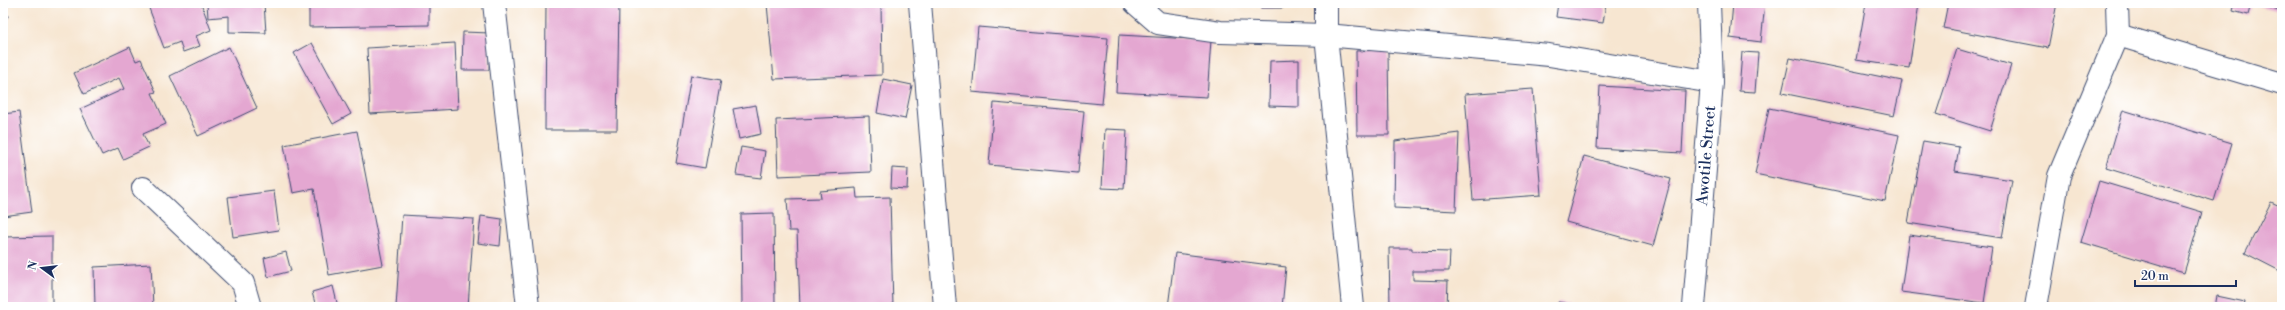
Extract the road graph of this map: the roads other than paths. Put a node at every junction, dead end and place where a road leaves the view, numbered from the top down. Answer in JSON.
{"nodes":[{"id":1,"x":494,"y":3,"type":"edge"},
{"id":2,"x":920,"y":3,"type":"edge"},
{"id":3,"x":1135,"y":3,"type":"edge"},
{"id":4,"x":1326,"y":3,"type":"edge"},
{"id":5,"x":1709,"y":3,"type":"edge"},
{"id":6,"x":2117,"y":3,"type":"edge"},
{"id":7,"x":1326,"y":35,"type":"junction"},
{"id":8,"x":2118,"y":35,"type":"junction"},
{"id":9,"x":1712,"y":82,"type":"junction"},
{"id":10,"x":2282,"y":84,"type":"edge"},
{"id":11,"x":143,"y":188,"type":"dead end"},
{"id":12,"x":250,"y":307,"type":"edge"},
{"id":13,"x":528,"y":307,"type":"edge"},
{"id":14,"x":945,"y":307,"type":"edge"},
{"id":15,"x":1353,"y":307,"type":"edge"},
{"id":16,"x":1694,"y":307,"type":"edge"},
{"id":17,"x":2036,"y":307,"type":"edge"}],
"edges":[{"from":1,"to":13,"type":"street"},
{"from":2,"to":14,"type":"street"},
{"from":3,"to":7,"type":"street"},
{"from":4,"to":7,"type":"street"},
{"from":5,"to":9,"type":"street","name":"Awotile Street"},
{"from":6,"to":8,"type":"street"},
{"from":7,"to":9,"type":"street"},
{"from":7,"to":15,"type":"street"},
{"from":8,"to":10,"type":"street"},
{"from":8,"to":17,"type":"street"},
{"from":9,"to":16,"type":"street","name":"Awotile Street"},
{"from":11,"to":12,"type":"street"}]}
